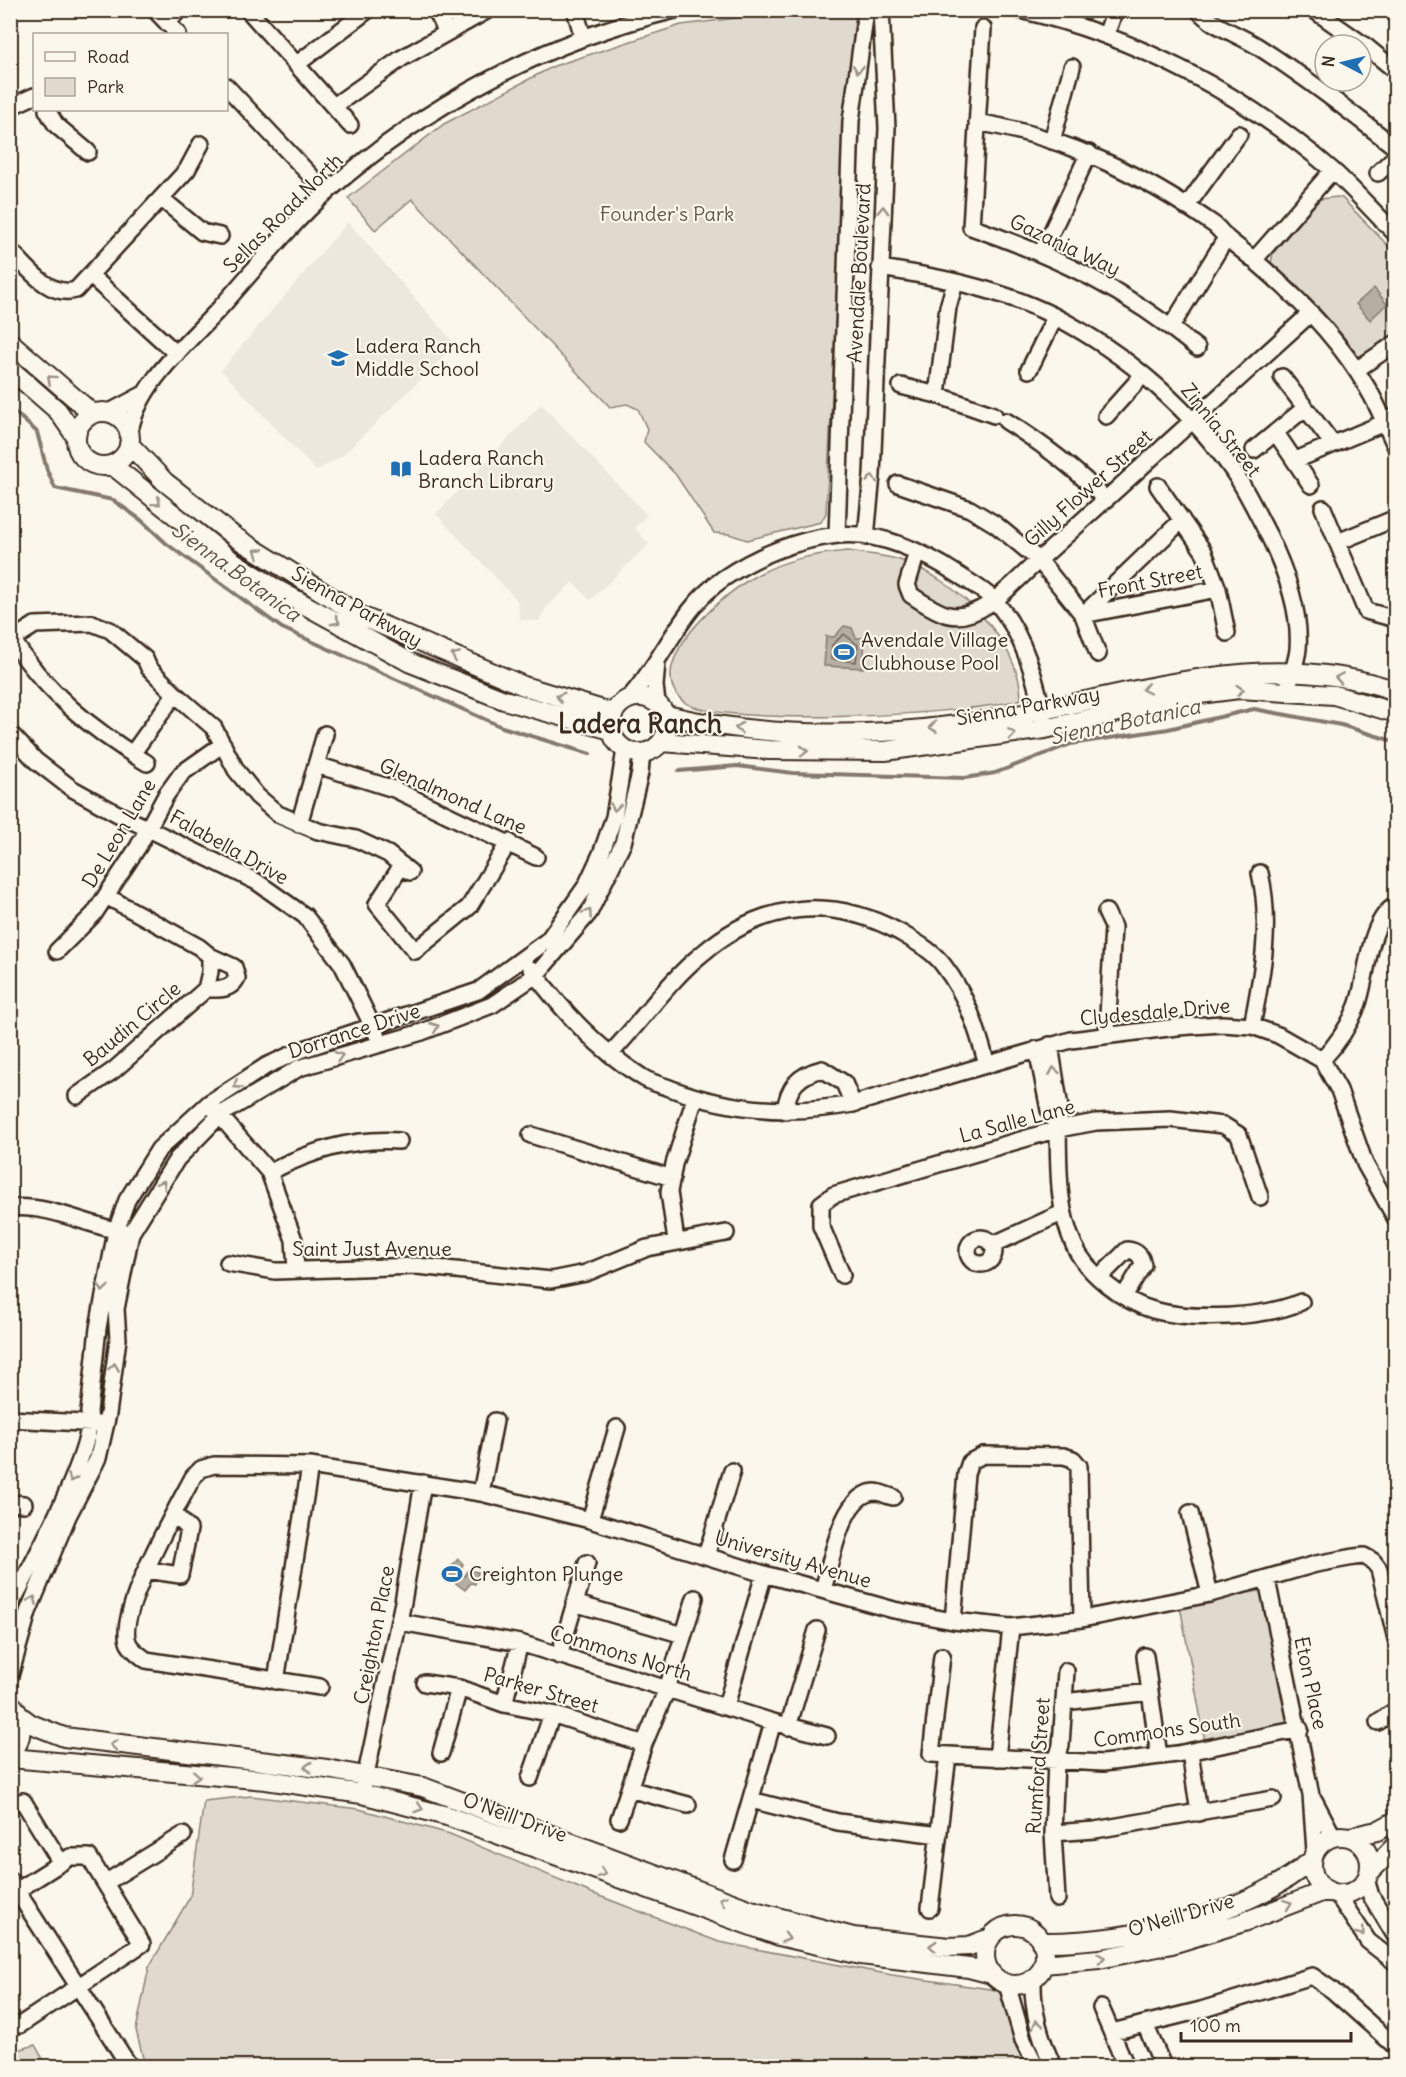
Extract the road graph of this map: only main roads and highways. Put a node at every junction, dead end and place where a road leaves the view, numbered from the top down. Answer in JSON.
{"nodes":[{"id":1,"x":10,"y":342,"type":"edge"},
{"id":2,"x":10,"y":369,"type":"edge"},
{"id":3,"x":100,"y":413,"type":"junction"},
{"id":4,"x":76,"y":437,"type":"junction"},
{"id":5,"x":129,"y":440,"type":"junction"},
{"id":6,"x":112,"y":465,"type":"junction"},
{"id":7,"x":1290,"y":681,"type":"junction"},
{"id":8,"x":1395,"y":691,"type":"edge"},
{"id":9,"x":662,"y":709,"type":"junction"},
{"id":10,"x":1395,"y":714,"type":"edge"},
{"id":11,"x":612,"y":722,"type":"junction"},
{"id":12,"x":662,"y":742,"type":"junction"},
{"id":13,"x":15,"y":1709,"type":"edge"},
{"id":14,"x":10,"y":1757,"type":"edge"},
{"id":15,"x":1395,"y":1821,"type":"edge"},
{"id":16,"x":1342,"y":1836,"type":"junction"},
{"id":17,"x":1395,"y":1845,"type":"edge"},
{"id":18,"x":1313,"y":1855,"type":"junction"},
{"id":19,"x":1367,"y":1876,"type":"junction"},
{"id":20,"x":1332,"y":1892,"type":"junction"},
{"id":21,"x":990,"y":1938,"type":"junction"},
{"id":22,"x":1041,"y":1942,"type":"junction"},
{"id":23,"x":1038,"y":1971,"type":"junction"},
{"id":24,"x":999,"y":1979,"type":"junction"}],
"edges":[{"from":3,"to":1,"type":"main road","name":"Sienna Parkway","one_way":true},
{"from":2,"to":4,"type":"main road","name":"Sienna Parkway"},
{"from":3,"to":4,"type":"main road"},
{"from":3,"to":5,"type":"main road","name":"Sienna Parkway"},
{"from":4,"to":6,"type":"main road","name":"Sienna Parkway"},
{"from":5,"to":6,"type":"main road"},
{"from":11,"to":5,"type":"main road","name":"Sienna Parkway","one_way":true},
{"from":6,"to":11,"type":"main road","name":"Sienna Parkway","one_way":true},
{"from":8,"to":7,"type":"main road","name":"Sienna Parkway","one_way":true},
{"from":7,"to":9,"type":"main road","name":"Sienna Parkway","one_way":true},
{"from":7,"to":10,"type":"main road","name":"Sienna Parkway"},
{"from":12,"to":7,"type":"main road","name":"Sienna Parkway","one_way":true},
{"from":9,"to":11,"type":"main road","name":"Sienna Parkway"},
{"from":9,"to":12,"type":"main road"},
{"from":11,"to":12,"type":"main road"},
{"from":13,"to":14,"type":"main road","name":"O'Neill Drive"},
{"from":21,"to":13,"type":"main road","name":"O'Neill Drive","one_way":true},
{"from":14,"to":24,"type":"main road","name":"O'Neill Drive","one_way":true},
{"from":15,"to":16,"type":"main road","name":"O'Neill Drive"},
{"from":16,"to":18,"type":"main road","name":"O'Neill Drive"},
{"from":16,"to":19,"type":"main road"},
{"from":17,"to":19,"type":"main road","name":"O'Neill Drive"},
{"from":18,"to":20,"type":"main road"},
{"from":18,"to":22,"type":"main road","name":"O'Neill Drive"},
{"from":19,"to":20,"type":"main road","name":"O'Neill Drive"},
{"from":23,"to":20,"type":"main road","name":"O'Neill Drive","one_way":true},
{"from":21,"to":22,"type":"main road","name":"O'Neill Drive"},
{"from":21,"to":24,"type":"main road"},
{"from":22,"to":23,"type":"main road"},
{"from":23,"to":24,"type":"main road","name":"O'Neill Drive"}]}
